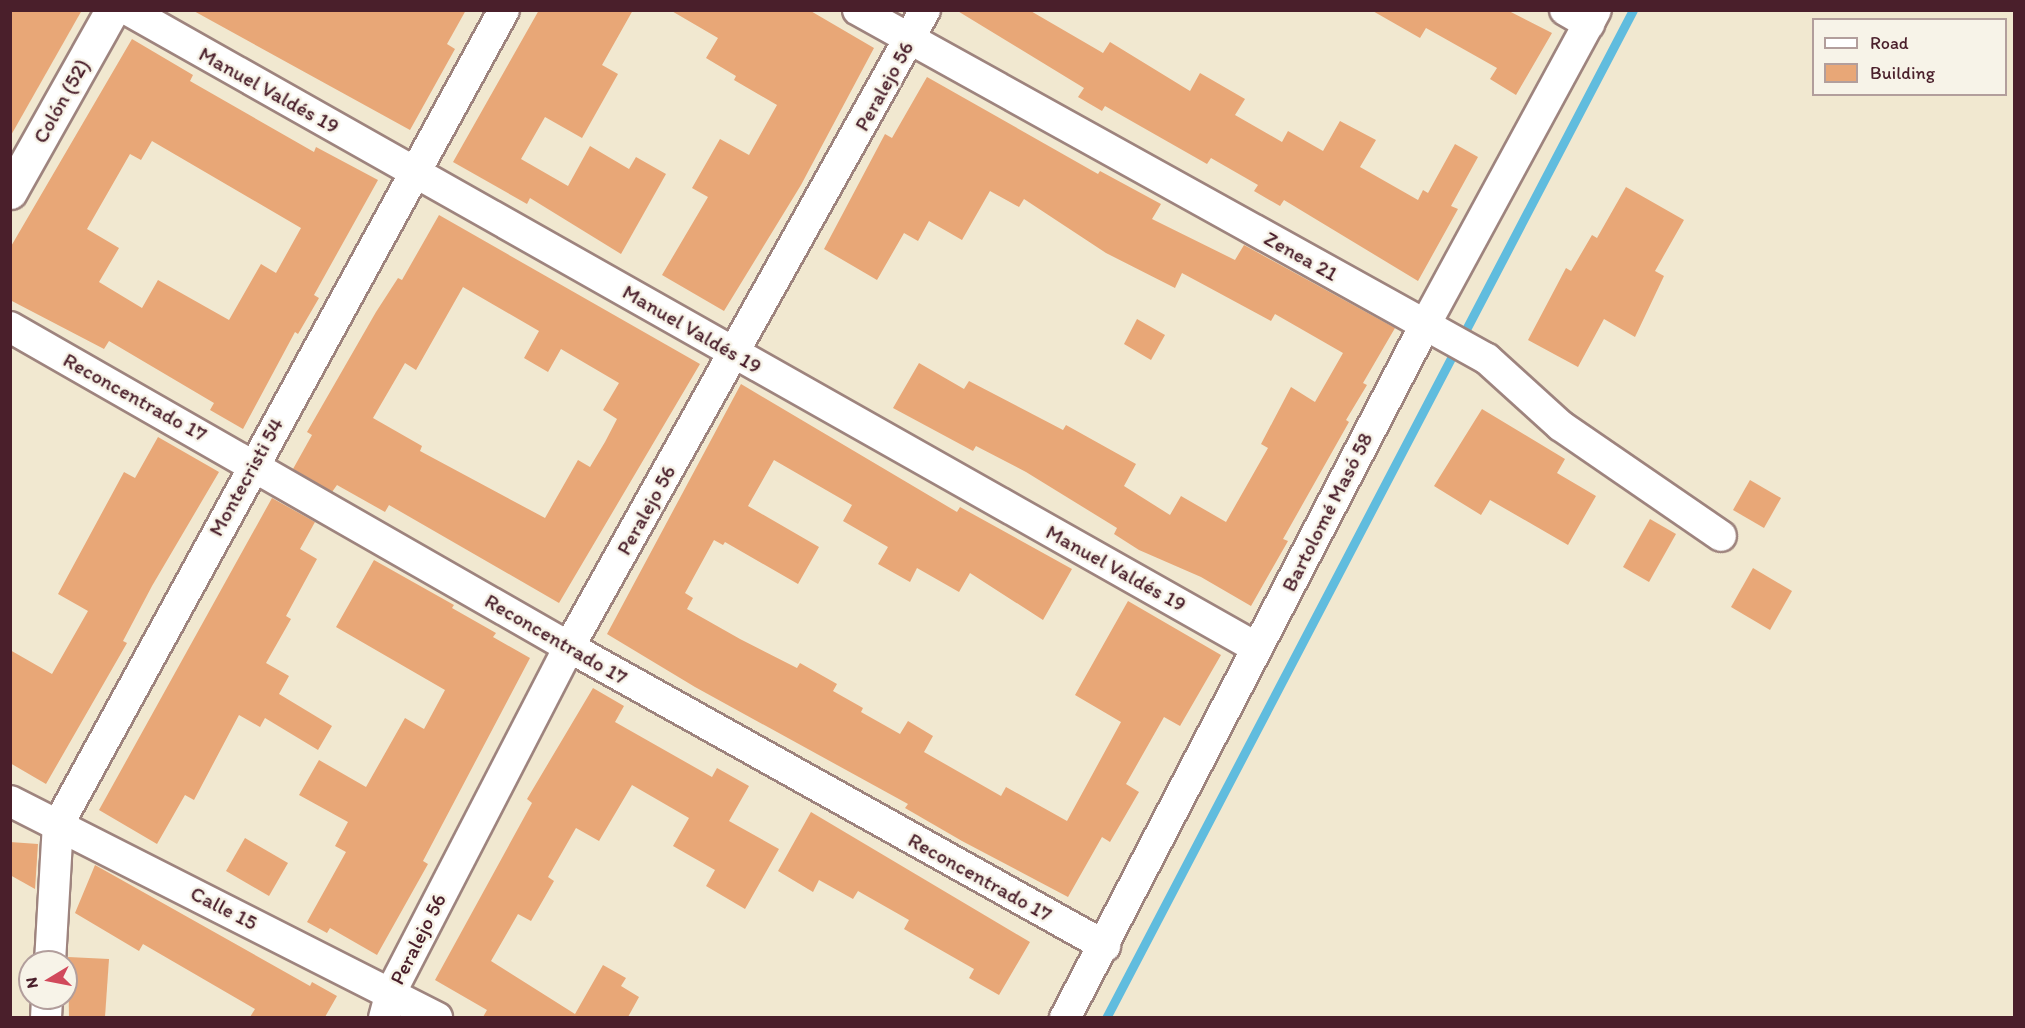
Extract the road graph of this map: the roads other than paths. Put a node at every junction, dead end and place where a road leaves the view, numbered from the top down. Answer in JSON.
{"nodes":[{"id":1,"x":112,"y":10,"type":"edge"},
{"id":2,"x":128,"y":10,"type":"edge"},
{"id":3,"x":504,"y":10,"type":"edge"},
{"id":4,"x":858,"y":10,"type":"edge"},
{"id":5,"x":925,"y":10,"type":"edge"},
{"id":6,"x":1583,"y":15,"type":"edge"},
{"id":7,"x":910,"y":39,"type":"junction"},
{"id":8,"x":415,"y":172,"type":"junction"},
{"id":9,"x":10,"y":192,"type":"edge"},
{"id":10,"x":1425,"y":324,"type":"junction"},
{"id":11,"x":10,"y":327,"type":"edge"},
{"id":12,"x":734,"y":352,"type":"junction"},
{"id":13,"x":253,"y":463,"type":"junction"},
{"id":14,"x":1720,"y":536,"type":"dead end"},
{"id":15,"x":569,"y":647,"type":"junction"},
{"id":16,"x":1257,"y":648,"type":"junction"},
{"id":17,"x":10,"y":801,"type":"edge"},
{"id":18,"x":58,"y":825,"type":"junction"},
{"id":19,"x":1105,"y":946,"type":"junction"},
{"id":20,"x":51,"y":950,"type":"edge"},
{"id":21,"x":388,"y":1005,"type":"edge"},
{"id":22,"x":437,"y":1017,"type":"edge"},
{"id":23,"x":1065,"y":1017,"type":"edge"}],
"edges":[{"from":1,"to":9,"type":"main road","name":"Colón (52)"},
{"from":2,"to":8,"type":"street","name":"Manuel Valdés 19"},
{"from":3,"to":8,"type":"street","name":"Montecristi 54"},
{"from":4,"to":7,"type":"street","name":"Zenea 21"},
{"from":5,"to":7,"type":"street","name":"Peralejo 56"},
{"from":6,"to":10,"type":"street","name":"Bartolomé Masó 58"},
{"from":7,"to":10,"type":"street","name":"Zenea 21"},
{"from":7,"to":12,"type":"street","name":"Peralejo 56"},
{"from":8,"to":12,"type":"street","name":"Manuel Valdés 19"},
{"from":8,"to":13,"type":"street","name":"Montecristi 54"},
{"from":10,"to":14,"type":"street","name":"Zenea 21"},
{"from":10,"to":16,"type":"street","name":"Bartolomé Masó 58"},
{"from":11,"to":13,"type":"street","name":"Reconcentrado 17"},
{"from":12,"to":15,"type":"street","name":"Peralejo 56"},
{"from":12,"to":16,"type":"street","name":"Manuel Valdés 19"},
{"from":13,"to":15,"type":"street","name":"Reconcentrado 17"},
{"from":13,"to":18,"type":"street","name":"Montecristi 54"},
{"from":15,"to":19,"type":"street","name":"Reconcentrado 17"},
{"from":15,"to":21,"type":"street","name":"Peralejo 56"},
{"from":16,"to":19,"type":"street","name":"Bartolomé Masó 58"},
{"from":17,"to":18,"type":"street","name":"Calle 15"},
{"from":18,"to":20,"type":"street","name":"Montecristi 54"},
{"from":18,"to":21,"type":"street","name":"Calle 15"},
{"from":19,"to":23,"type":"street","name":"Bartolomé Masó 58"},
{"from":21,"to":22,"type":"street","name":"Calle 15"}]}
